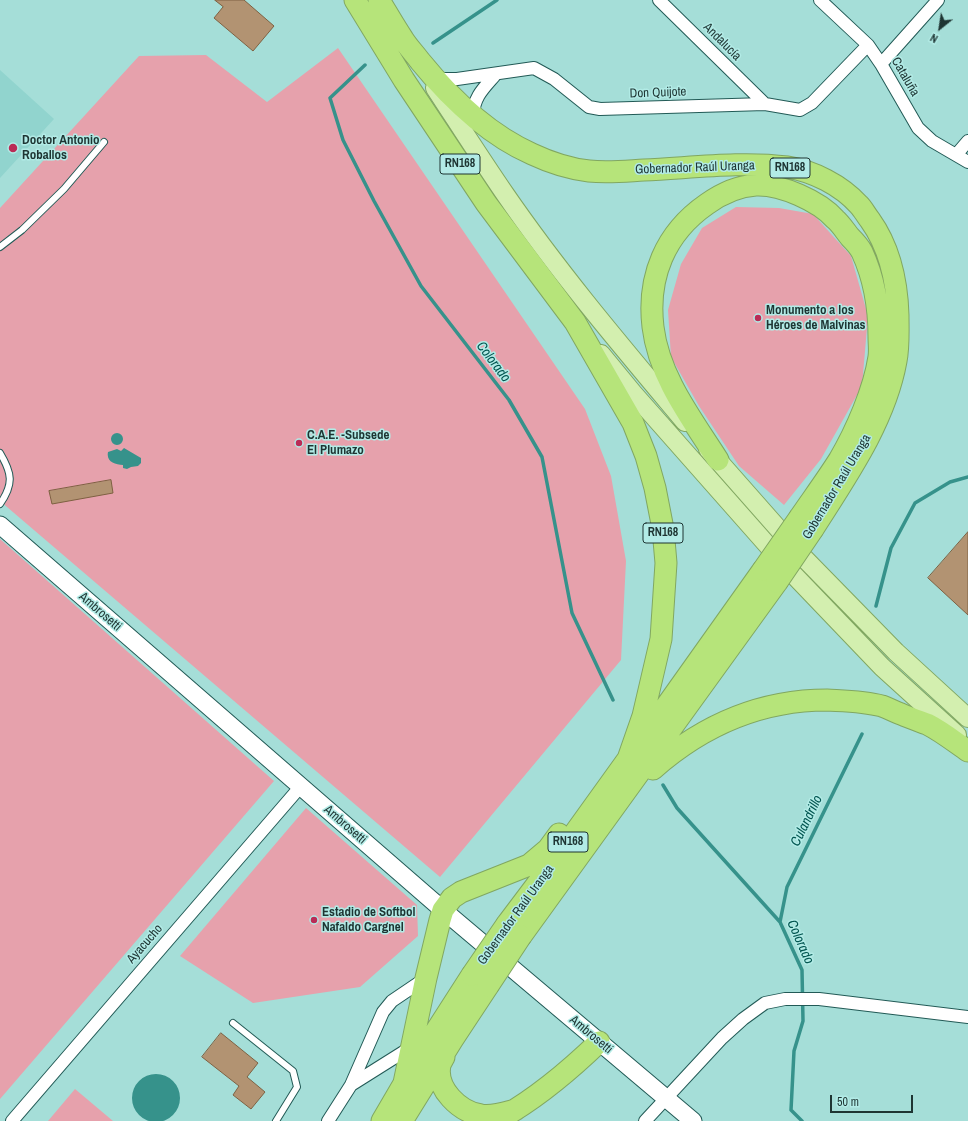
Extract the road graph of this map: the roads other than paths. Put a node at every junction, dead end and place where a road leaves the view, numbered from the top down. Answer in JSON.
{"nodes":[{"id":1,"x":355,"y":0,"type":"edge"},
{"id":2,"x":379,"y":0,"type":"edge"},
{"id":3,"x":659,"y":0,"type":"edge"},
{"id":4,"x":820,"y":0,"type":"edge"},
{"id":5,"x":938,"y":0,"type":"edge"},
{"id":6,"x":404,"y":40,"type":"junction"},
{"id":7,"x":868,"y":45,"type":"junction"},
{"id":8,"x":882,"y":64,"type":"junction"},
{"id":9,"x":496,"y":74,"type":"junction"},
{"id":10,"x":436,"y":79,"type":"junction"},
{"id":11,"x":765,"y":104,"type":"junction"},
{"id":12,"x":473,"y":115,"type":"junction"},
{"id":13,"x":968,"y":141,"type":"edge"},
{"id":14,"x":104,"y":142,"type":"dead end"},
{"id":15,"x":956,"y":155,"type":"junction"},
{"id":16,"x":968,"y":162,"type":"edge"},
{"id":17,"x":0,"y":247,"type":"edge"},
{"id":18,"x":575,"y":322,"type":"junction"},
{"id":19,"x":0,"y":453,"type":"edge"},
{"id":20,"x":718,"y":460,"type":"junction"},
{"id":21,"x":0,"y":504,"type":"edge"},
{"id":22,"x":807,"y":523,"type":"junction"},
{"id":23,"x":0,"y":525,"type":"edge"},
{"id":24,"x":770,"y":576,"type":"junction"},
{"id":25,"x":968,"y":718,"type":"edge"},
{"id":26,"x":968,"y":745,"type":"edge"},
{"id":27,"x":968,"y":751,"type":"edge"},
{"id":28,"x":628,"y":759,"type":"junction"},
{"id":29,"x":300,"y":786,"type":"junction"},
{"id":30,"x":628,"y":790,"type":"junction"},
{"id":31,"x":596,"y":804,"type":"junction"},
{"id":32,"x":444,"y":910,"type":"junction"},
{"id":33,"x":514,"y":930,"type":"junction"},
{"id":34,"x":426,"y":978,"type":"junction"},
{"id":35,"x":968,"y":1017,"type":"edge"},
{"id":36,"x":233,"y":1023,"type":"dead end"},
{"id":37,"x":444,"y":1036,"type":"junction"},
{"id":38,"x":599,"y":1042,"type":"junction"},
{"id":39,"x":412,"y":1047,"type":"junction"},
{"id":40,"x":404,"y":1083,"type":"junction"},
{"id":41,"x":351,"y":1085,"type":"junction"},
{"id":42,"x":666,"y":1098,"type":"junction"},
{"id":43,"x":515,"y":1110,"type":"junction"},
{"id":44,"x":12,"y":1121,"type":"edge"},
{"id":45,"x":276,"y":1121,"type":"edge"},
{"id":46,"x":328,"y":1121,"type":"edge"},
{"id":47,"x":382,"y":1121,"type":"edge"},
{"id":48,"x":402,"y":1121,"type":"edge"},
{"id":49,"x":495,"y":1121,"type":"edge"},
{"id":50,"x":645,"y":1121,"type":"edge"},
{"id":51,"x":693,"y":1121,"type":"edge"}],
"edges":[{"from":1,"to":18,"type":"highway","name":"Gobernador Raúl Uranga","number":"RN168"},
{"from":2,"to":6,"type":"highway","name":"Gobernador Raúl Uranga","number":"RN168"},
{"from":3,"to":11,"type":"street","name":"Andalucía"},
{"from":4,"to":7,"type":"street","name":"Cataluña"},
{"from":5,"to":8,"type":"street"},
{"from":6,"to":10,"type":"highway","name":"Gobernador Raúl Uranga","number":"RN168"},
{"from":6,"to":20,"type":"main road","name":"Gobernador Raúl Uranga"},
{"from":7,"to":8,"type":"street","name":"Cataluña"},
{"from":7,"to":11,"type":"street","name":"Don Quijote"},
{"from":8,"to":15,"type":"street","name":"Cataluña"},
{"from":9,"to":10,"type":"street","name":"Don Quijote"},
{"from":9,"to":11,"type":"street","name":"Don Quijote"},
{"from":9,"to":12,"type":"street"},
{"from":10,"to":12,"type":"highway","name":"Gobernador Raúl Uranga","number":"RN168"},
{"from":12,"to":22,"type":"highway","name":"Gobernador Raúl Uranga","number":"RN168"},
{"from":13,"to":15,"type":"street"},
{"from":14,"to":17,"type":"lane"},
{"from":15,"to":16,"type":"street","name":"Cataluña"},
{"from":18,"to":26,"type":"main road","name":"Gobernador Raúl Uranga"},
{"from":18,"to":28,"type":"highway","name":"Gobernador Raúl Uranga","number":"RN168"},
{"from":19,"to":21,"type":"lane"},
{"from":20,"to":22,"type":"highway"},
{"from":20,"to":25,"type":"main road","name":"Gobernador Raúl Uranga"},
{"from":22,"to":24,"type":"highway","bridge":true},
{"from":23,"to":29,"type":"street","name":"Ambrosetti"},
{"from":24,"to":28,"type":"highway"},
{"from":24,"to":30,"type":"highway","name":"Gobernador Raúl Uranga","number":"RN168"},
{"from":27,"to":30,"type":"highway"},
{"from":28,"to":31,"type":"highway","name":"Gobernador Raúl Uranga","number":"RN168"},
{"from":29,"to":32,"type":"street","name":"Ambrosetti"},
{"from":29,"to":44,"type":"street","name":"Ayacucho"},
{"from":30,"to":33,"type":"highway","name":"Gobernador Raúl Uranga","number":"RN168"},
{"from":31,"to":32,"type":"highway"},
{"from":31,"to":33,"type":"highway","name":"Gobernador Raúl Uranga","number":"RN168"},
{"from":32,"to":34,"type":"highway"},
{"from":32,"to":38,"type":"street","name":"Ambrosetti"},
{"from":33,"to":37,"type":"highway","name":"Gobernador Raúl Uranga","number":"RN168","bridge":true},
{"from":34,"to":39,"type":"highway"},
{"from":34,"to":41,"type":"street"},
{"from":35,"to":42,"type":"street"},
{"from":36,"to":45,"type":"lane"},
{"from":37,"to":39,"type":"street"},
{"from":37,"to":40,"type":"highway","name":"Gobernador Raúl Uranga","number":"RN168"},
{"from":37,"to":43,"type":"highway"},
{"from":37,"to":48,"type":"highway","name":"Gobernador Raúl Uranga","number":"RN168"},
{"from":38,"to":42,"type":"street","name":"Ambrosetti"},
{"from":38,"to":43,"type":"highway"},
{"from":39,"to":40,"type":"highway"},
{"from":39,"to":41,"type":"street"},
{"from":40,"to":47,"type":"highway","name":"Gobernador Raúl Uranga","number":"RN168"},
{"from":41,"to":46,"type":"street"},
{"from":42,"to":50,"type":"street"},
{"from":42,"to":51,"type":"street","name":"Ambrosetti"},
{"from":43,"to":49,"type":"highway"}]}
